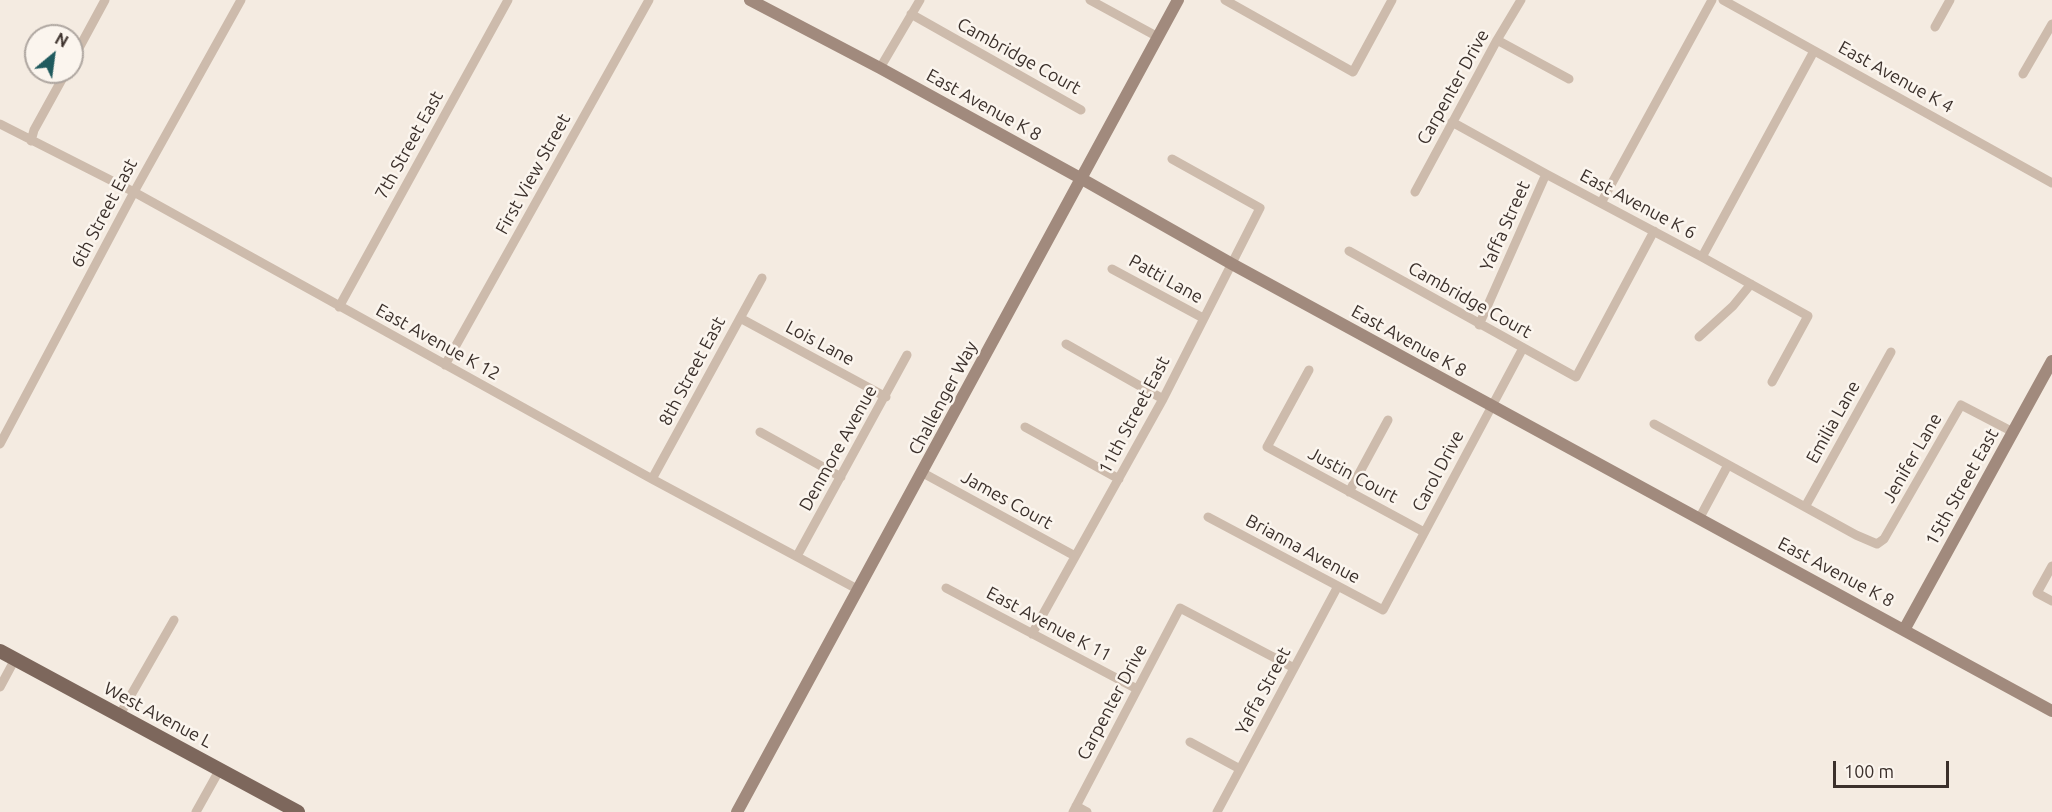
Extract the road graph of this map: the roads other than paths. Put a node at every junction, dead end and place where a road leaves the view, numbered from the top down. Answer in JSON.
{"nodes":[{"id":1,"x":105,"y":0,"type":"edge"},
{"id":2,"x":241,"y":0,"type":"edge"},
{"id":3,"x":508,"y":0,"type":"edge"},
{"id":4,"x":649,"y":0,"type":"edge"},
{"id":5,"x":750,"y":0,"type":"edge"},
{"id":6,"x":920,"y":0,"type":"edge"},
{"id":7,"x":1090,"y":0,"type":"edge"},
{"id":8,"x":1178,"y":0,"type":"edge"},
{"id":9,"x":1225,"y":0,"type":"edge"},
{"id":10,"x":1392,"y":0,"type":"edge"},
{"id":11,"x":1521,"y":0,"type":"edge"},
{"id":12,"x":1712,"y":0,"type":"edge"},
{"id":13,"x":1723,"y":0,"type":"edge"},
{"id":14,"x":1950,"y":0,"type":"edge"},
{"id":15,"x":911,"y":14,"type":"junction"},
{"id":16,"x":2052,"y":24,"type":"edge"},
{"id":17,"x":1935,"y":27,"type":"dead end"},
{"id":18,"x":1158,"y":38,"type":"junction"},
{"id":19,"x":84,"y":39,"type":"edge"},
{"id":20,"x":1497,"y":40,"type":"junction"},
{"id":21,"x":1814,"y":51,"type":"junction"},
{"id":22,"x":880,"y":68,"type":"junction"},
{"id":23,"x":2023,"y":74,"type":"dead end"},
{"id":24,"x":1569,"y":80,"type":"dead end"},
{"id":25,"x":59,"y":84,"type":"edge"},
{"id":26,"x":1081,"y":110,"type":"dead end"},
{"id":27,"x":1452,"y":122,"type":"junction"},
{"id":28,"x":0,"y":124,"type":"edge"},
{"id":29,"x":31,"y":141,"type":"junction"},
{"id":30,"x":1172,"y":159,"type":"dead end"},
{"id":31,"x":1546,"y":174,"type":"junction"},
{"id":32,"x":1082,"y":179,"type":"junction"},
{"id":33,"x":2052,"y":183,"type":"edge"},
{"id":34,"x":134,"y":192,"type":"junction"},
{"id":35,"x":1415,"y":192,"type":"dead end"},
{"id":36,"x":1601,"y":203,"type":"junction"},
{"id":37,"x":1654,"y":231,"type":"junction"},
{"id":38,"x":1349,"y":252,"type":"dead end"},
{"id":39,"x":1702,"y":256,"type":"junction"},
{"id":40,"x":1232,"y":264,"type":"junction"},
{"id":41,"x":1112,"y":269,"type":"dead end"},
{"id":42,"x":762,"y":278,"type":"dead end"},
{"id":43,"x":1751,"y":284,"type":"junction"},
{"id":44,"x":339,"y":307,"type":"junction"},
{"id":45,"x":740,"y":318,"type":"junction"},
{"id":46,"x":1203,"y":318,"type":"junction"},
{"id":47,"x":1479,"y":325,"type":"junction"},
{"id":48,"x":1699,"y":337,"type":"dead end"},
{"id":49,"x":1066,"y":344,"type":"dead end"},
{"id":50,"x":1523,"y":348,"type":"junction"},
{"id":51,"x":1891,"y":352,"type":"dead end"},
{"id":52,"x":907,"y":355,"type":"dead end"},
{"id":53,"x":2052,"y":361,"type":"edge"},
{"id":54,"x":446,"y":365,"type":"junction"},
{"id":55,"x":1309,"y":370,"type":"dead end"},
{"id":56,"x":1772,"y":382,"type":"dead end"},
{"id":57,"x":886,"y":397,"type":"junction"},
{"id":58,"x":1163,"y":399,"type":"junction"},
{"id":59,"x":1491,"y":406,"type":"junction"},
{"id":60,"x":1388,"y":420,"type":"dead end"},
{"id":61,"x":1654,"y":424,"type":"dead end"},
{"id":62,"x":1025,"y":426,"type":"dead end"},
{"id":63,"x":760,"y":432,"type":"dead end"},
{"id":64,"x":2013,"y":432,"type":"junction"},
{"id":65,"x":0,"y":444,"type":"edge"},
{"id":66,"x":1728,"y":465,"type":"junction"},
{"id":67,"x":923,"y":473,"type":"junction"},
{"id":68,"x":841,"y":477,"type":"junction"},
{"id":69,"x":1119,"y":479,"type":"junction"},
{"id":70,"x":652,"y":480,"type":"junction"},
{"id":71,"x":1349,"y":492,"type":"junction"},
{"id":72,"x":1805,"y":507,"type":"junction"},
{"id":73,"x":1209,"y":517,"type":"dead end"},
{"id":74,"x":1699,"y":519,"type":"junction"},
{"id":75,"x":1424,"y":532,"type":"junction"},
{"id":76,"x":797,"y":556,"type":"junction"},
{"id":77,"x":1075,"y":556,"type":"junction"},
{"id":78,"x":2052,"y":566,"type":"edge"},
{"id":79,"x":1338,"y":586,"type":"junction"},
{"id":80,"x":946,"y":588,"type":"dead end"},
{"id":81,"x":859,"y":590,"type":"junction"},
{"id":82,"x":2052,"y":601,"type":"edge"},
{"id":83,"x":1383,"y":610,"type":"joint"},
{"id":84,"x":174,"y":620,"type":"dead end"},
{"id":85,"x":1904,"y":630,"type":"junction"},
{"id":86,"x":1032,"y":634,"type":"junction"},
{"id":87,"x":0,"y":651,"type":"edge"},
{"id":88,"x":15,"y":659,"type":"junction"},
{"id":89,"x":1294,"y":668,"type":"junction"},
{"id":90,"x":0,"y":687,"type":"edge"},
{"id":91,"x":1137,"y":689,"type":"junction"},
{"id":92,"x":2052,"y":711,"type":"edge"},
{"id":93,"x":119,"y":716,"type":"junction"},
{"id":94,"x":1190,"y":742,"type":"dead end"},
{"id":95,"x":220,"y":769,"type":"junction"},
{"id":96,"x":1240,"y":769,"type":"junction"},
{"id":97,"x":1074,"y":809,"type":"edge"},
{"id":98,"x":196,"y":812,"type":"edge"},
{"id":99,"x":298,"y":812,"type":"edge"},
{"id":100,"x":737,"y":812,"type":"edge"},
{"id":101,"x":1087,"y":812,"type":"edge"},
{"id":102,"x":1217,"y":812,"type":"edge"}],
"edges":[{"from":1,"to":19,"type":"street"},
{"from":2,"to":34,"type":"street","name":"6th Street East"},
{"from":3,"to":44,"type":"street","name":"7th Street East"},
{"from":4,"to":54,"type":"street","name":"First View Street"},
{"from":5,"to":22,"type":"street","name":"East Avenue K 8"},
{"from":6,"to":15,"type":"street"},
{"from":7,"to":18,"type":"street"},
{"from":8,"to":18,"type":"street","name":"Challenger Way"},
{"from":9,"to":10,"type":"street"},
{"from":11,"to":20,"type":"street","name":"Carpenter Drive"},
{"from":12,"to":36,"type":"street"},
{"from":13,"to":21,"type":"street","name":"East Avenue K 4"},
{"from":14,"to":17,"type":"street"},
{"from":15,"to":22,"type":"street"},
{"from":15,"to":26,"type":"street","name":"Cambridge Court"},
{"from":16,"to":23,"type":"street"},
{"from":18,"to":32,"type":"street","name":"Challenger Way"},
{"from":20,"to":24,"type":"street"},
{"from":20,"to":27,"type":"street","name":"Carpenter Drive"},
{"from":21,"to":33,"type":"street","name":"East Avenue K 4"},
{"from":21,"to":39,"type":"street"},
{"from":22,"to":32,"type":"street","name":"East Avenue K 8"},
{"from":25,"to":29,"type":"street"},
{"from":27,"to":31,"type":"street","name":"East Avenue K 6"},
{"from":27,"to":35,"type":"street","name":"Carpenter Drive"},
{"from":28,"to":29,"type":"street","name":"East Avenue K 12"},
{"from":29,"to":34,"type":"street","name":"East Avenue K 12"},
{"from":30,"to":40,"type":"street","name":"11th Street East"},
{"from":31,"to":36,"type":"street","name":"East Avenue K 6"},
{"from":31,"to":47,"type":"street","name":"Yaffa Street"},
{"from":32,"to":40,"type":"street","name":"East Avenue K 8"},
{"from":32,"to":67,"type":"street","name":"Challenger Way"},
{"from":34,"to":44,"type":"street","name":"East Avenue K 12"},
{"from":34,"to":65,"type":"street","name":"6th Street East"},
{"from":36,"to":37,"type":"street","name":"East Avenue K 6"},
{"from":37,"to":39,"type":"street","name":"East Avenue K 6"},
{"from":37,"to":50,"type":"street","name":"Cambridge Court"},
{"from":38,"to":47,"type":"street","name":"Cambridge Court"},
{"from":39,"to":43,"type":"street","name":"East Avenue K 6"},
{"from":40,"to":46,"type":"street","name":"11th Street East"},
{"from":40,"to":59,"type":"street","name":"East Avenue K 8"},
{"from":41,"to":46,"type":"street","name":"Patti Lane"},
{"from":42,"to":45,"type":"street","name":"8th Street East"},
{"from":43,"to":48,"type":"street"},
{"from":43,"to":56,"type":"street","name":"East Avenue K 6"},
{"from":44,"to":54,"type":"street","name":"East Avenue K 12"},
{"from":45,"to":57,"type":"street","name":"Lois Lane"},
{"from":45,"to":70,"type":"street","name":"8th Street East"},
{"from":46,"to":58,"type":"street","name":"11th Street East"},
{"from":47,"to":50,"type":"street","name":"Cambridge Court"},
{"from":49,"to":58,"type":"street"},
{"from":50,"to":59,"type":"street","name":"Carol Drive"},
{"from":51,"to":72,"type":"street","name":"Emilia Lane"},
{"from":52,"to":57,"type":"street","name":"Denmore Avenue"},
{"from":53,"to":64,"type":"street","name":"15th Street East"},
{"from":54,"to":70,"type":"street","name":"East Avenue K 12"},
{"from":55,"to":71,"type":"street","name":"Justin Court"},
{"from":57,"to":68,"type":"street","name":"Denmore Avenue"},
{"from":58,"to":69,"type":"street","name":"11th Street East"},
{"from":59,"to":74,"type":"street","name":"East Avenue K 8"},
{"from":59,"to":75,"type":"street","name":"Carol Drive"},
{"from":60,"to":71,"type":"street"},
{"from":61,"to":66,"type":"street"},
{"from":62,"to":69,"type":"street"},
{"from":63,"to":68,"type":"street"},
{"from":64,"to":72,"type":"street","name":"Jenifer Lane"},
{"from":64,"to":85,"type":"street","name":"15th Street East"},
{"from":66,"to":72,"type":"street"},
{"from":66,"to":74,"type":"street"},
{"from":67,"to":77,"type":"street","name":"James Court"},
{"from":67,"to":81,"type":"street","name":"Challenger Way"},
{"from":68,"to":76,"type":"street","name":"Denmore Avenue"},
{"from":69,"to":77,"type":"street","name":"11th Street East"},
{"from":70,"to":76,"type":"street","name":"East Avenue K 12"},
{"from":71,"to":75,"type":"street","name":"Justin Court"},
{"from":73,"to":79,"type":"street","name":"Brianna Avenue"},
{"from":74,"to":85,"type":"street","name":"East Avenue K 8"},
{"from":75,"to":83,"type":"street","name":"Carol Drive"},
{"from":76,"to":81,"type":"street","name":"East Avenue K 12"},
{"from":77,"to":86,"type":"street","name":"11th Street East"},
{"from":78,"to":82,"type":"street"},
{"from":79,"to":83,"type":"street","name":"Brianna Avenue"},
{"from":79,"to":89,"type":"street","name":"Yaffa Street"},
{"from":80,"to":86,"type":"street","name":"East Avenue K 11"},
{"from":81,"to":100,"type":"street","name":"Challenger Way"},
{"from":84,"to":93,"type":"street"},
{"from":85,"to":92,"type":"street","name":"East Avenue K 8"},
{"from":86,"to":91,"type":"street","name":"East Avenue K 11"},
{"from":87,"to":88,"type":"main road","name":"West Avenue L"},
{"from":88,"to":90,"type":"street"},
{"from":88,"to":93,"type":"main road","name":"West Avenue L"},
{"from":89,"to":91,"type":"street","name":"Carpenter Drive"},
{"from":89,"to":96,"type":"street","name":"Yaffa Street"},
{"from":91,"to":97,"type":"street","name":"Carpenter Drive"},
{"from":93,"to":95,"type":"main road","name":"West Avenue L"},
{"from":94,"to":96,"type":"street"},
{"from":95,"to":98,"type":"street"},
{"from":95,"to":99,"type":"main road","name":"West Avenue L"},
{"from":96,"to":102,"type":"street","name":"Yaffa Street"},
{"from":97,"to":101,"type":"street"}]}
